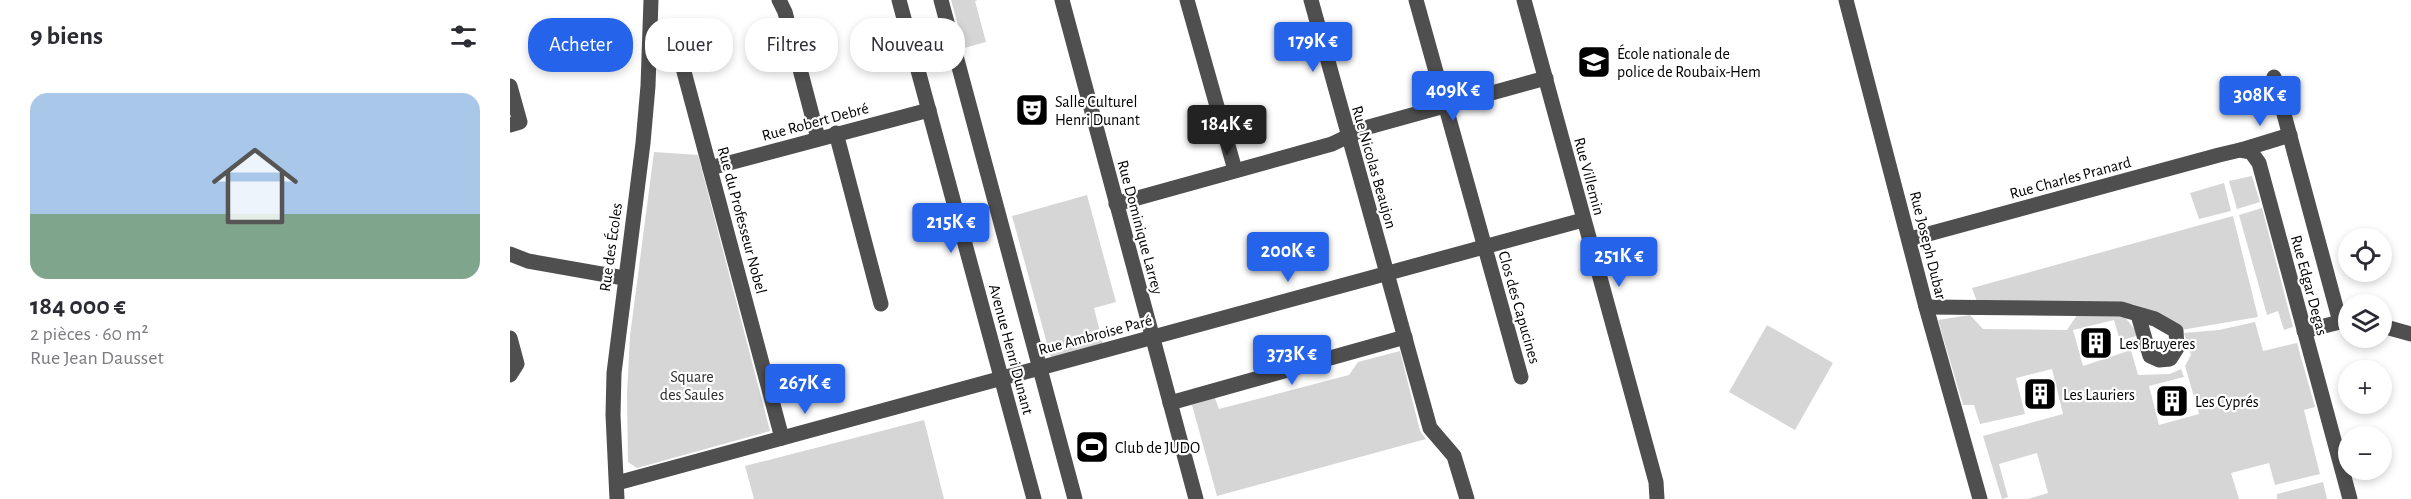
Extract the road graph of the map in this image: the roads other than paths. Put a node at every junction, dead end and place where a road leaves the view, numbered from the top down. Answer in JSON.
{"nodes":[{"id":1,"x":651,"y":0,"type":"edge"},
{"id":2,"x":779,"y":0,"type":"edge"},
{"id":3,"x":899,"y":0,"type":"edge"},
{"id":4,"x":940,"y":0,"type":"edge"},
{"id":5,"x":1062,"y":0,"type":"edge"},
{"id":6,"x":1187,"y":0,"type":"edge"},
{"id":7,"x":1311,"y":0,"type":"edge"},
{"id":8,"x":1416,"y":0,"type":"edge"},
{"id":9,"x":1524,"y":0,"type":"edge"},
{"id":10,"x":1846,"y":0,"type":"edge"},
{"id":11,"x":651,"y":18,"type":"edge"},
{"id":12,"x":648,"y":72,"type":"edge"},
{"id":13,"x":684,"y":72,"type":"edge"},
{"id":14,"x":2274,"y":77,"type":"dead end"},
{"id":15,"x":1546,"y":78,"type":"junction"},
{"id":16,"x":510,"y":86,"type":"edge"},
{"id":17,"x":1446,"y":106,"type":"junction"},
{"id":18,"x":929,"y":110,"type":"junction"},
{"id":19,"x":510,"y":125,"type":"edge"},
{"id":20,"x":836,"y":133,"type":"junction"},
{"id":21,"x":1349,"y":135,"type":"junction"},
{"id":22,"x":2290,"y":135,"type":"junction"},
{"id":23,"x":818,"y":138,"type":"junction"},
{"id":24,"x":2245,"y":151,"type":"junction"},
{"id":25,"x":710,"y":168,"type":"junction"},
{"id":26,"x":1235,"y":170,"type":"junction"},
{"id":27,"x":1116,"y":204,"type":"junction"},
{"id":28,"x":1583,"y":220,"type":"junction"},
{"id":29,"x":1910,"y":239,"type":"junction"},
{"id":30,"x":1485,"y":247,"type":"junction"},
{"id":31,"x":510,"y":254,"type":"edge"},
{"id":32,"x":1387,"y":273,"type":"junction"},
{"id":33,"x":624,"y":278,"type":"junction"},
{"id":34,"x":2338,"y":300,"type":"edge"},
{"id":35,"x":881,"y":304,"type":"dead end"},
{"id":36,"x":1926,"y":307,"type":"junction"},
{"id":37,"x":2138,"y":315,"type":"dead end"},
{"id":38,"x":2338,"y":322,"type":"edge"},
{"id":39,"x":2392,"y":329,"type":"edge"},
{"id":40,"x":2304,"y":331,"type":"junction"},
{"id":41,"x":2411,"y":334,"type":"edge"},
{"id":42,"x":1405,"y":336,"type":"junction"},
{"id":43,"x":1152,"y":337,"type":"junction"},
{"id":44,"x":510,"y":338,"type":"edge"},
{"id":45,"x":1040,"y":367,"type":"junction"},
{"id":46,"x":513,"y":369,"type":"edge"},
{"id":47,"x":1521,"y":377,"type":"dead end"},
{"id":48,"x":1001,"y":378,"type":"junction"},
{"id":49,"x":1170,"y":403,"type":"junction"},
{"id":50,"x":782,"y":438,"type":"junction"},
{"id":51,"x":617,"y":483,"type":"junction"},
{"id":52,"x":617,"y":499,"type":"edge"},
{"id":53,"x":1034,"y":499,"type":"edge"},
{"id":54,"x":1075,"y":499,"type":"edge"},
{"id":55,"x":1196,"y":499,"type":"edge"},
{"id":56,"x":1467,"y":499,"type":"edge"},
{"id":57,"x":1657,"y":499,"type":"edge"},
{"id":58,"x":1980,"y":499,"type":"edge"},
{"id":59,"x":2350,"y":499,"type":"edge"}],
"edges":[{"from":1,"to":11,"type":"street","name":"Rue des Écoles"},
{"from":2,"to":23,"type":"street"},
{"from":3,"to":18,"type":"street","name":"Avenue Henri Dunant"},
{"from":4,"to":45,"type":"street","name":"Avenue Henri Dunant"},
{"from":5,"to":27,"type":"street","name":"Rue Dominique Larrey"},
{"from":6,"to":26,"type":"street"},
{"from":7,"to":21,"type":"street","name":"Rue Nicolas Beaujon"},
{"from":8,"to":17,"type":"street","name":"Clos des Capucines"},
{"from":9,"to":15,"type":"street","name":"Rue Villemin"},
{"from":10,"to":29,"type":"street","name":"Rue Joseph Dubar"},
{"from":12,"to":33,"type":"street","name":"Rue des Écoles"},
{"from":13,"to":25,"type":"street","name":"Rue du Professeur Nobel"},
{"from":14,"to":22,"type":"street","name":"Rue Edgar Degas"},
{"from":15,"to":17,"type":"street"},
{"from":15,"to":28,"type":"street","name":"Rue Villemin"},
{"from":16,"to":19,"type":"street"},
{"from":17,"to":21,"type":"street"},
{"from":17,"to":30,"type":"street","name":"Clos des Capucines"},
{"from":18,"to":20,"type":"street","name":"Rue Robert Debré"},
{"from":18,"to":48,"type":"street","name":"Avenue Henri Dunant"},
{"from":20,"to":23,"type":"street","name":"Rue Robert Debré"},
{"from":20,"to":35,"type":"street"},
{"from":21,"to":26,"type":"street"},
{"from":21,"to":32,"type":"street","name":"Rue Nicolas Beaujon"},
{"from":22,"to":24,"type":"street","name":"Rue Charles Pranard"},
{"from":22,"to":34,"type":"street","name":"Rue Edgar Degas"},
{"from":23,"to":25,"type":"street","name":"Rue Robert Debré"},
{"from":24,"to":29,"type":"street","name":"Rue Charles Pranard"},
{"from":24,"to":40,"type":"street","name":"Rue Edgar Degas"},
{"from":25,"to":50,"type":"street","name":"Rue du Professeur Nobel"},
{"from":26,"to":27,"type":"street"},
{"from":27,"to":43,"type":"street","name":"Rue Dominique Larrey"},
{"from":28,"to":30,"type":"street","name":"Rue Ambroise Paré"},
{"from":28,"to":57,"type":"street","name":"Rue Villemin"},
{"from":29,"to":36,"type":"street","name":"Rue Joseph Dubar"},
{"from":30,"to":32,"type":"street","name":"Rue Ambroise Paré"},
{"from":30,"to":47,"type":"street","name":"Clos des Capucines"},
{"from":31,"to":33,"type":"street"},
{"from":32,"to":42,"type":"street","name":"Rue Nicolas Beaujon"},
{"from":32,"to":43,"type":"street","name":"Rue Ambroise Paré"},
{"from":33,"to":51,"type":"street","name":"Rue des Écoles"},
{"from":36,"to":37,"type":"street"},
{"from":36,"to":58,"type":"street","name":"Rue Joseph Dubar"},
{"from":38,"to":40,"type":"street"},
{"from":39,"to":41,"type":"street"},
{"from":40,"to":59,"type":"street","name":"Rue Edgar Degas"},
{"from":42,"to":49,"type":"street"},
{"from":42,"to":56,"type":"street","name":"Rue Nicolas Beaujon"},
{"from":43,"to":45,"type":"street","name":"Rue Ambroise Paré"},
{"from":43,"to":49,"type":"street","name":"Rue Dominique Larrey"},
{"from":44,"to":46,"type":"street"},
{"from":45,"to":48,"type":"street","name":"Rue Ambroise Paré"},
{"from":45,"to":54,"type":"street","name":"Avenue Henri Dunant"},
{"from":48,"to":50,"type":"street","name":"Rue Ambroise Paré"},
{"from":48,"to":53,"type":"street","name":"Avenue Henri Dunant"},
{"from":49,"to":55,"type":"street","name":"Rue Dominique Larrey"},
{"from":50,"to":51,"type":"street","name":"Rue Ambroise Paré"},
{"from":51,"to":52,"type":"street","name":"Rue des Écoles"}]}
